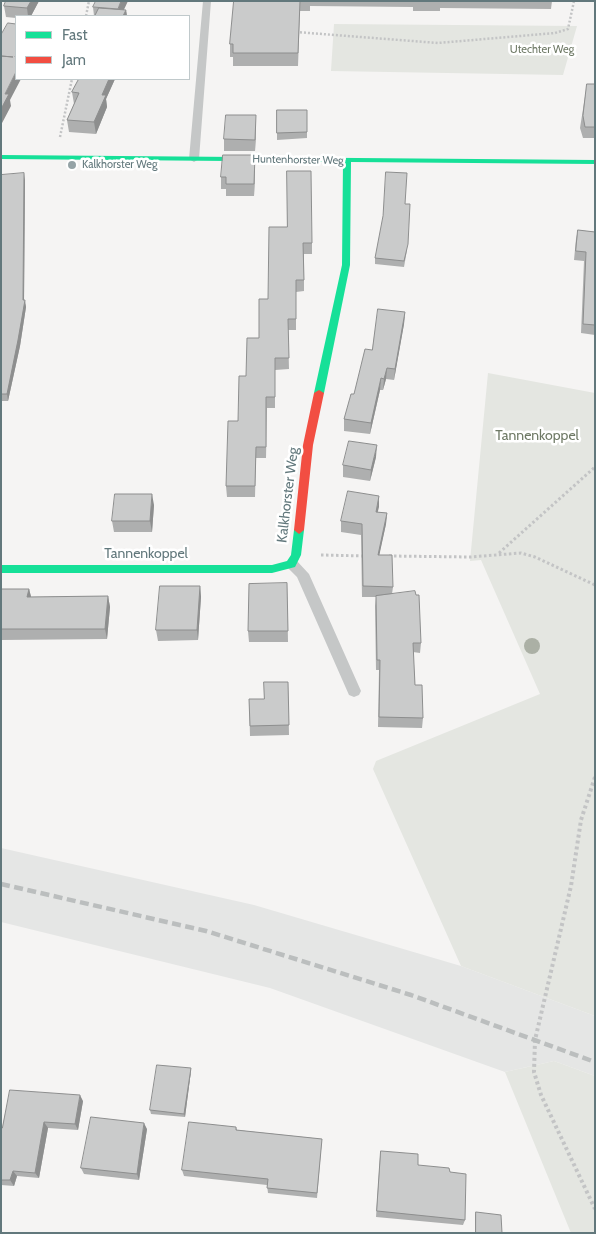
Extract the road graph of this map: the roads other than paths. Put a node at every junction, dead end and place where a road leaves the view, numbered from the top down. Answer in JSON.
{"nodes":[{"id":1,"x":207,"y":1,"type":"edge"},
{"id":2,"x":1,"y":156,"type":"edge"},
{"id":3,"x":194,"y":159,"type":"junction"},
{"id":4,"x":347,"y":161,"type":"junction"},
{"id":5,"x":595,"y":162,"type":"edge"},
{"id":6,"x":293,"y":560,"type":"junction"},
{"id":7,"x":1,"y":569,"type":"edge"},
{"id":8,"x":354,"y":691,"type":"dead end"}],
"edges":[{"from":1,"to":3,"type":"lane"},
{"from":2,"to":3,"type":"street","name":"Huntenhorster Weg"},
{"from":3,"to":4,"type":"street","name":"Huntenhorster Weg"},
{"from":4,"to":5,"type":"street","name":"Huntenhorster Weg"},
{"from":4,"to":6,"type":"street","name":"Kalkhorster Weg"},
{"from":6,"to":7,"type":"street","name":"Tannenkoppel"},
{"from":6,"to":8,"type":"lane"}]}
